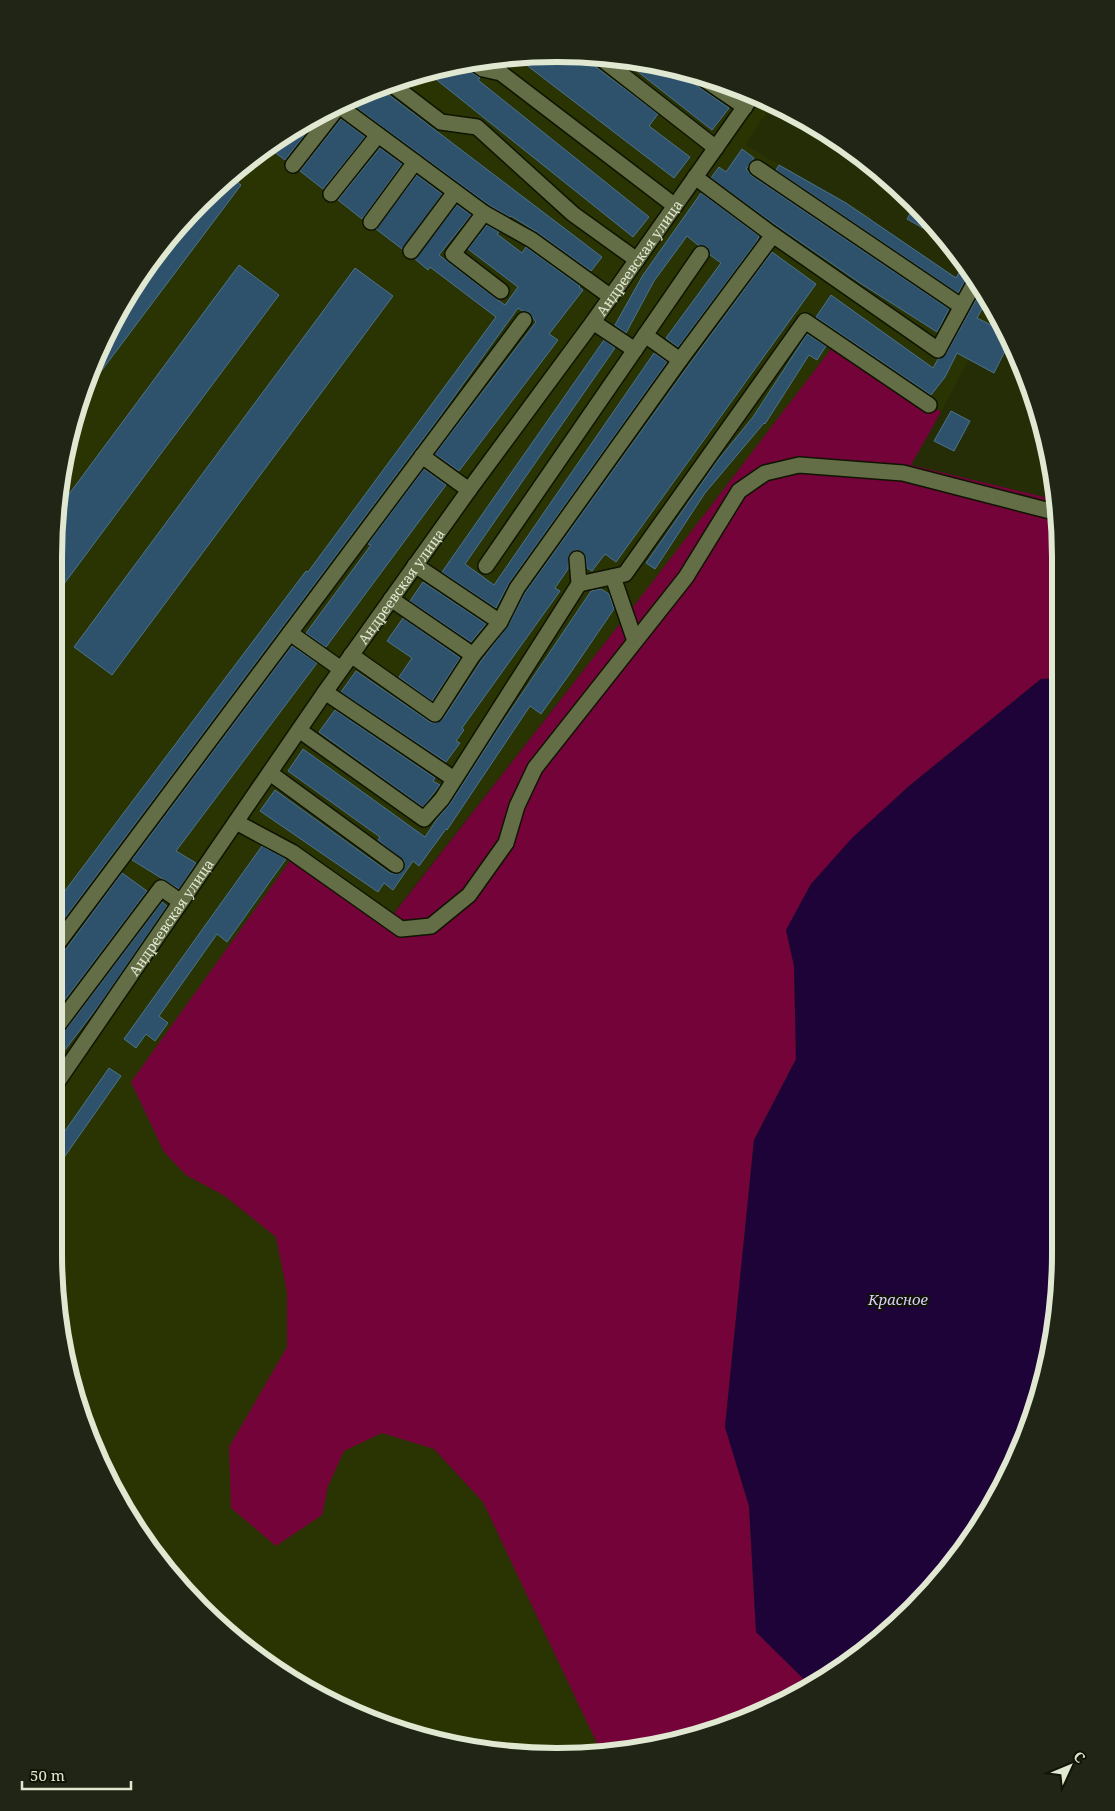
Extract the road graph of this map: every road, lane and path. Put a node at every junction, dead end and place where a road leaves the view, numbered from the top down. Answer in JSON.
{"nodes":[{"id":1,"x":611,"y":66,"type":"edge"},
{"id":2,"x":481,"y":69,"type":"edge"},
{"id":3,"x":398,"y":89,"type":"edge"},
{"id":4,"x":749,"y":101,"type":"edge"},
{"id":5,"x":346,"y":111,"type":"edge"},
{"id":6,"x":329,"y":119,"type":"edge"},
{"id":7,"x":378,"y":135,"type":"junction"},
{"id":8,"x":716,"y":148,"type":"junction"},
{"id":9,"x":415,"y":162,"type":"junction"},
{"id":10,"x":293,"y":165,"type":"dead end"},
{"id":11,"x":757,"y":168,"type":"dead end"},
{"id":12,"x":695,"y":178,"type":"junction"},
{"id":13,"x":456,"y":192,"type":"junction"},
{"id":14,"x":331,"y":194,"type":"dead end"},
{"id":15,"x":675,"y":206,"type":"junction"},
{"id":16,"x":484,"y":213,"type":"junction"},
{"id":17,"x":371,"y":222,"type":"dead end"},
{"id":18,"x":773,"y":235,"type":"junction"},
{"id":19,"x":411,"y":251,"type":"dead end"},
{"id":20,"x":701,"y":254,"type":"dead end"},
{"id":21,"x":637,"y":260,"type":"junction"},
{"id":22,"x":972,"y":287,"type":"edge"},
{"id":23,"x":501,"y":291,"type":"dead end"},
{"id":24,"x":611,"y":297,"type":"junction"},
{"id":25,"x":961,"y":306,"type":"junction"},
{"id":26,"x":524,"y":320,"type":"dead end"},
{"id":27,"x":593,"y":322,"type":"junction"},
{"id":28,"x":645,"y":335,"type":"junction"},
{"id":29,"x":635,"y":350,"type":"junction"},
{"id":30,"x":680,"y":360,"type":"junction"},
{"id":31,"x":929,"y":405,"type":"dead end"},
{"id":32,"x":422,"y":456,"type":"junction"},
{"id":33,"x":469,"y":490,"type":"junction"},
{"id":34,"x":1050,"y":511,"type":"edge"},
{"id":35,"x":577,"y":559,"type":"dead end"},
{"id":36,"x":416,"y":565,"type":"junction"},
{"id":37,"x":486,"y":566,"type":"dead end"},
{"id":38,"x":613,"y":577,"type":"junction"},
{"id":39,"x":579,"y":584,"type":"junction"},
{"id":40,"x":391,"y":599,"type":"junction"},
{"id":41,"x":500,"y":622,"type":"junction"},
{"id":42,"x":290,"y":633,"type":"junction"},
{"id":43,"x":636,"y":641,"type":"junction"},
{"id":44,"x":351,"y":655,"type":"junction"},
{"id":45,"x":473,"y":655,"type":"junction"},
{"id":46,"x":341,"y":669,"type":"junction"},
{"id":47,"x":325,"y":692,"type":"junction"},
{"id":48,"x":300,"y":730,"type":"junction"},
{"id":49,"x":270,"y":773,"type":"junction"},
{"id":50,"x":454,"y":779,"type":"junction"},
{"id":51,"x":236,"y":822,"type":"junction"},
{"id":52,"x":396,"y":865,"type":"dead end"},
{"id":53,"x":181,"y":902,"type":"junction"},
{"id":54,"x":62,"y":938,"type":"edge"},
{"id":55,"x":62,"y":1020,"type":"edge"},
{"id":56,"x":62,"y":1075,"type":"edge"}],
"edges":[{"from":1,"to":8,"type":"street"},
{"from":2,"to":15,"type":"street"},
{"from":3,"to":21,"type":"street"},
{"from":4,"to":8,"type":"street","name":"Андреевская улица"},
{"from":5,"to":7,"type":"street"},
{"from":6,"to":10,"type":"street"},
{"from":7,"to":9,"type":"street"},
{"from":7,"to":14,"type":"street"},
{"from":8,"to":12,"type":"street","name":"Андреевская улица"},
{"from":9,"to":13,"type":"street"},
{"from":9,"to":17,"type":"street"},
{"from":11,"to":25,"type":"street"},
{"from":12,"to":15,"type":"street","name":"Андреевская улица"},
{"from":12,"to":18,"type":"street"},
{"from":13,"to":16,"type":"street"},
{"from":13,"to":19,"type":"street"},
{"from":15,"to":21,"type":"street","name":"Андреевская улица"},
{"from":16,"to":23,"type":"street"},
{"from":16,"to":24,"type":"street"},
{"from":18,"to":25,"type":"street"},
{"from":18,"to":30,"type":"street"},
{"from":20,"to":28,"type":"street"},
{"from":21,"to":24,"type":"street","name":"Андреевская улица"},
{"from":22,"to":25,"type":"street"},
{"from":24,"to":27,"type":"street","name":"Андреевская улица"},
{"from":26,"to":32,"type":"street"},
{"from":27,"to":29,"type":"street"},
{"from":27,"to":33,"type":"street","name":"Андреевская улица"},
{"from":28,"to":29,"type":"street"},
{"from":28,"to":30,"type":"street"},
{"from":29,"to":37,"type":"street"},
{"from":30,"to":41,"type":"street"},
{"from":31,"to":38,"type":"street"},
{"from":32,"to":33,"type":"street"},
{"from":32,"to":42,"type":"street"},
{"from":33,"to":36,"type":"street","name":"Андреевская улица"},
{"from":34,"to":43,"type":"street"},
{"from":35,"to":39,"type":"street"},
{"from":36,"to":40,"type":"street","name":"Андреевская улица"},
{"from":36,"to":41,"type":"street"},
{"from":38,"to":39,"type":"street"},
{"from":38,"to":43,"type":"street"},
{"from":39,"to":50,"type":"street"},
{"from":40,"to":44,"type":"street","name":"Андреевская улица"},
{"from":40,"to":45,"type":"street"},
{"from":41,"to":45,"type":"street"},
{"from":42,"to":46,"type":"street"},
{"from":42,"to":54,"type":"street"},
{"from":43,"to":51,"type":"street"},
{"from":44,"to":45,"type":"street"},
{"from":44,"to":46,"type":"street","name":"Андреевская улица"},
{"from":46,"to":47,"type":"street","name":"Андреевская улица"},
{"from":47,"to":48,"type":"street","name":"Андреевская улица"},
{"from":47,"to":50,"type":"street"},
{"from":48,"to":49,"type":"street","name":"Андреевская улица"},
{"from":48,"to":50,"type":"street"},
{"from":49,"to":51,"type":"street","name":"Андреевская улица"},
{"from":49,"to":52,"type":"street"},
{"from":51,"to":53,"type":"street","name":"Андреевская улица"},
{"from":53,"to":55,"type":"street"},
{"from":53,"to":56,"type":"street","name":"Андреевская улица"}]}
